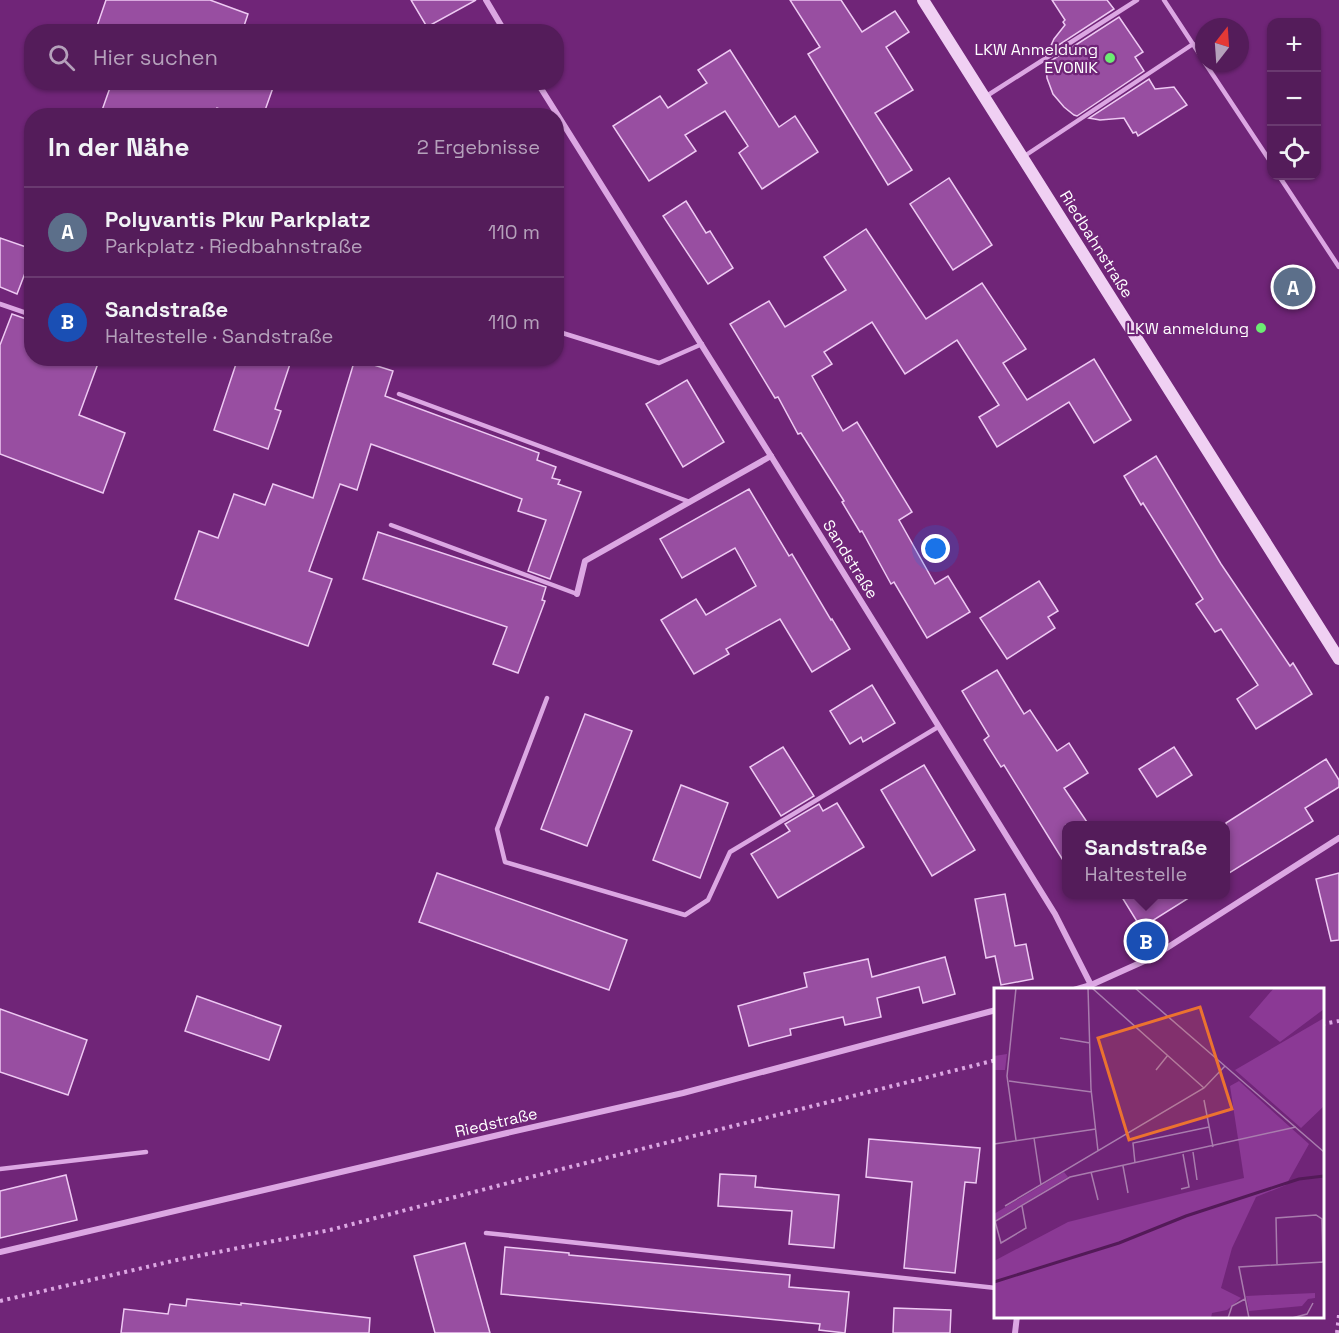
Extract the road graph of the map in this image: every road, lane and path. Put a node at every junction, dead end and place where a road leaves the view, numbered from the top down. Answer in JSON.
{"nodes":[{"id":1,"x":486,"y":0,"type":"edge"},
{"id":2,"x":923,"y":0,"type":"edge"},
{"id":3,"x":1137,"y":0,"type":"edge"},
{"id":4,"x":1164,"y":0,"type":"edge"},
{"id":5,"x":500,"y":24,"type":"edge"},
{"id":6,"x":1193,"y":44,"type":"junction"},
{"id":7,"x":1195,"y":47,"type":"edge"},
{"id":8,"x":1212,"y":72,"type":"edge"},
{"id":9,"x":542,"y":90,"type":"edge"},
{"id":10,"x":984,"y":97,"type":"junction"},
{"id":11,"x":553,"y":108,"type":"edge"},
{"id":12,"x":564,"y":125,"type":"edge"},
{"id":13,"x":1267,"y":156,"type":"edge"},
{"id":14,"x":1023,"y":157,"type":"junction"},
{"id":15,"x":1282,"y":180,"type":"edge"},
{"id":16,"x":1339,"y":267,"type":"edge"},
{"id":17,"x":0,"y":303,"type":"edge"},
{"id":18,"x":24,"y":312,"type":"edge"},
{"id":19,"x":564,"y":333,"type":"edge"},
{"id":20,"x":702,"y":344,"type":"junction"},
{"id":21,"x":399,"y":394,"type":"dead end"},
{"id":22,"x":771,"y":456,"type":"junction"},
{"id":23,"x":690,"y":502,"type":"junction"},
{"id":24,"x":391,"y":525,"type":"dead end"},
{"id":25,"x":577,"y":594,"type":"joint"},
{"id":26,"x":1339,"y":658,"type":"edge"},
{"id":27,"x":547,"y":698,"type":"dead end"},
{"id":28,"x":938,"y":727,"type":"junction"},
{"id":29,"x":1339,"y":838,"type":"edge"},
{"id":30,"x":1091,"y":985,"type":"junction"},
{"id":31,"x":1081,"y":988,"type":"edge"},
{"id":32,"x":994,"y":1011,"type":"edge"},
{"id":33,"x":1339,"y":1021,"type":"edge"},
{"id":34,"x":1324,"y":1024,"type":"edge"},
{"id":35,"x":994,"y":1061,"type":"edge"},
{"id":36,"x":146,"y":1152,"type":"dead end"},
{"id":37,"x":0,"y":1169,"type":"edge"},
{"id":38,"x":486,"y":1233,"type":"dead end"},
{"id":39,"x":0,"y":1252,"type":"edge"},
{"id":40,"x":994,"y":1288,"type":"edge"},
{"id":41,"x":0,"y":1300,"type":"edge"},
{"id":42,"x":1339,"y":1315,"type":"edge"},
{"id":43,"x":1017,"y":1318,"type":"edge"},
{"id":44,"x":1015,"y":1333,"type":"edge"},
{"id":45,"x":1337,"y":1333,"type":"edge"}],
"edges":[{"from":1,"to":5,"type":"street"},
{"from":2,"to":10,"type":"main road","name":"Riedbahnstraße"},
{"from":3,"to":10,"type":"lane"},
{"from":4,"to":6,"type":"lane"},
{"from":6,"to":7,"type":"lane"},
{"from":6,"to":14,"type":"lane"},
{"from":8,"to":13,"type":"lane"},
{"from":9,"to":11,"type":"street","name":"Sandstraße"},
{"from":10,"to":14,"type":"main road","name":"Riedbahnstraße"},
{"from":12,"to":20,"type":"street","name":"Sandstraße"},
{"from":14,"to":26,"type":"main road","name":"Riedbahnstraße"},
{"from":15,"to":16,"type":"lane"},
{"from":17,"to":18,"type":"lane"},
{"from":19,"to":20,"type":"lane"},
{"from":20,"to":22,"type":"street","name":"Sandstraße"},
{"from":21,"to":23,"type":"lane"},
{"from":22,"to":23,"type":"street"},
{"from":22,"to":28,"type":"street","name":"Sandstraße"},
{"from":23,"to":25,"type":"street"},
{"from":24,"to":25,"type":"lane"},
{"from":27,"to":28,"type":"lane"},
{"from":28,"to":30,"type":"street","name":"Sandstraße"},
{"from":29,"to":30,"type":"street"},
{"from":30,"to":31,"type":"street"},
{"from":32,"to":39,"type":"street","name":"Riedstraße"},
{"from":33,"to":34,"type":"path"},
{"from":35,"to":41,"type":"path"},
{"from":36,"to":37,"type":"lane"},
{"from":38,"to":40,"type":"lane"},
{"from":42,"to":45,"type":"path"},
{"from":43,"to":44,"type":"street"}]}
